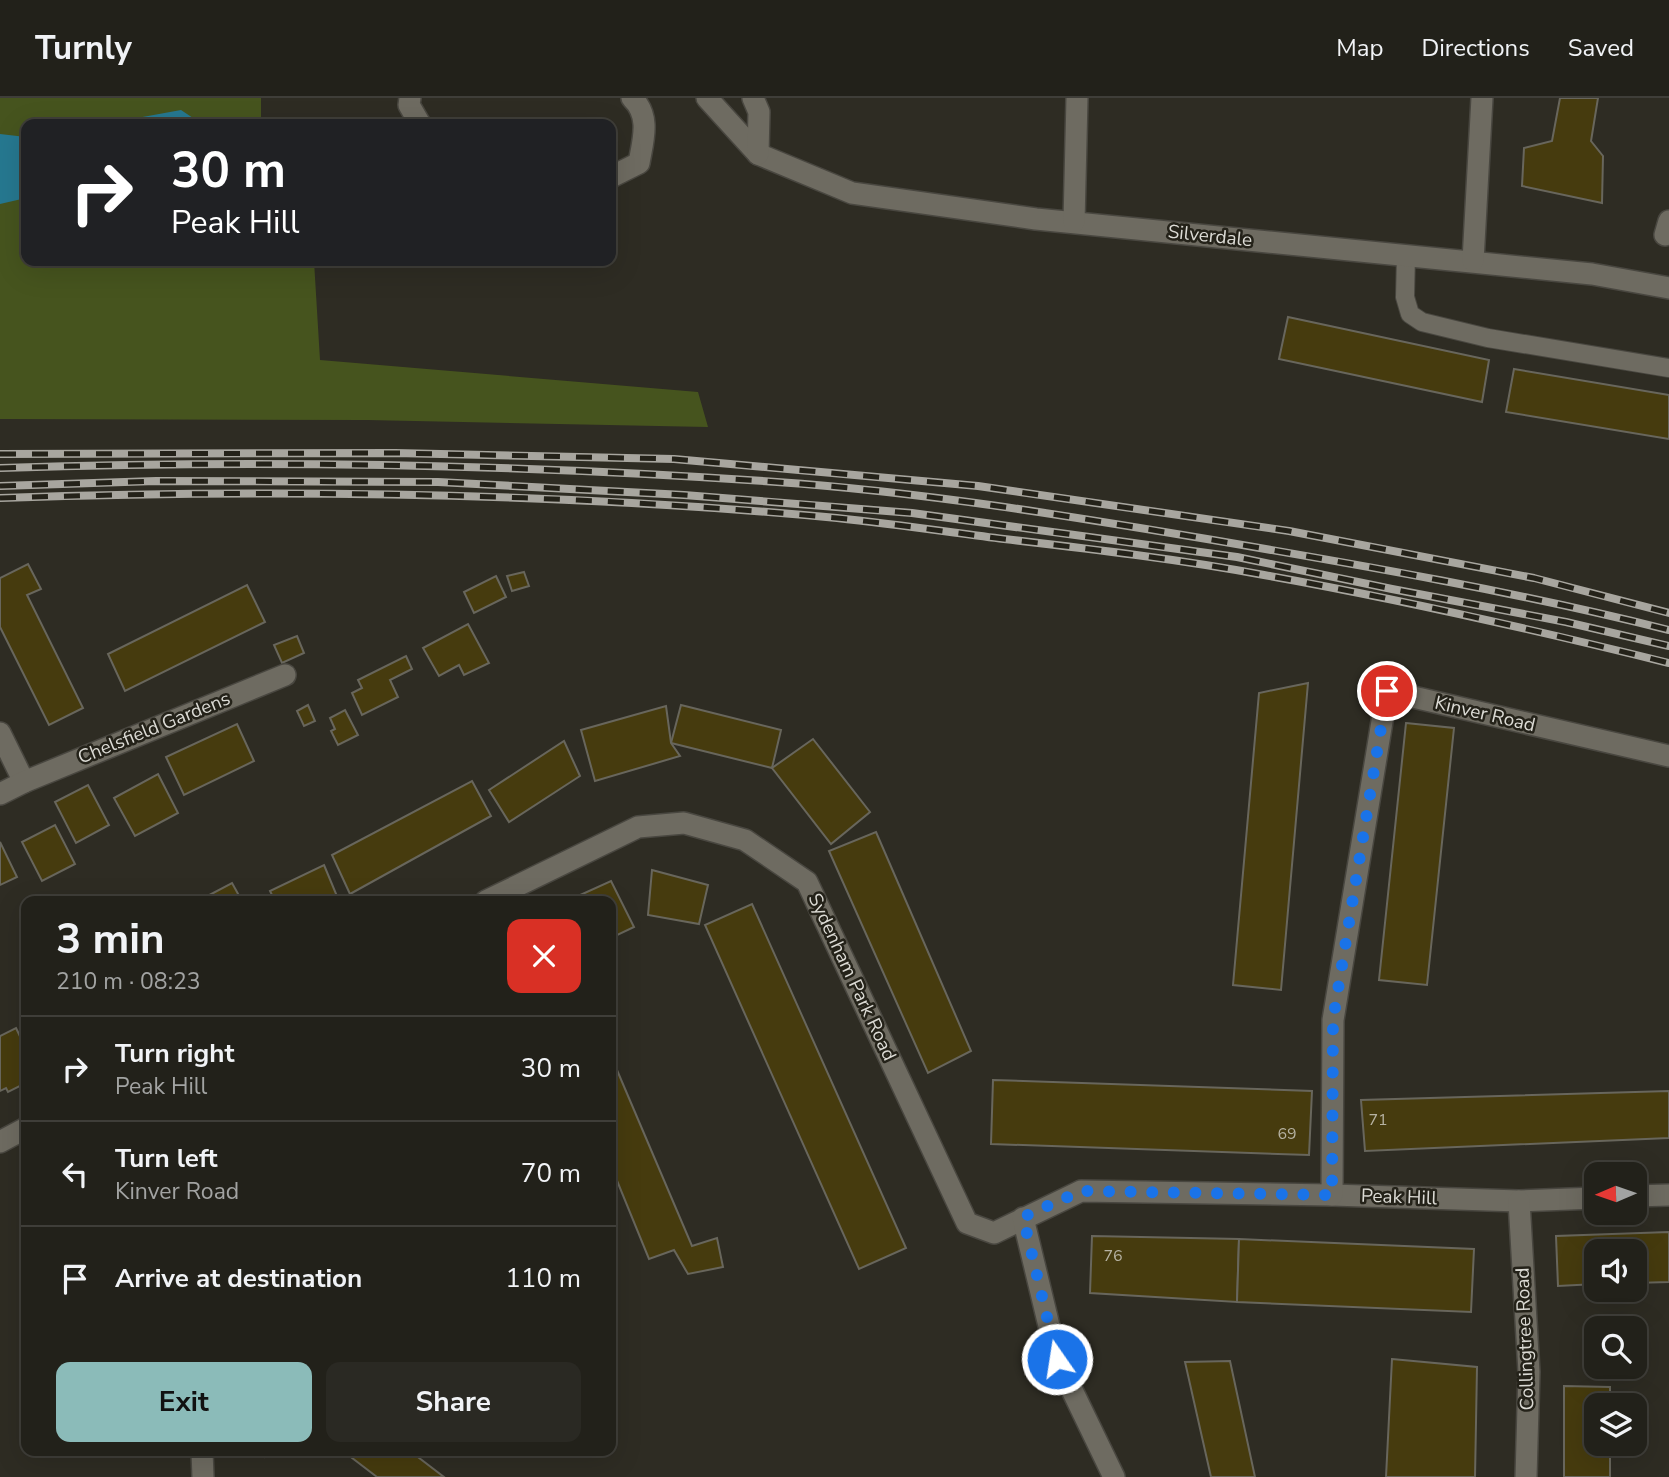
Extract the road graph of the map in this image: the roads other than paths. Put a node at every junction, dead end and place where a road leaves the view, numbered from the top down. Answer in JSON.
{"nodes":[{"id":1,"x":410,"y":98,"type":"edge"},
{"id":2,"x":632,"y":98,"type":"edge"},
{"id":3,"x":707,"y":98,"type":"edge"},
{"id":4,"x":753,"y":98,"type":"edge"},
{"id":5,"x":1077,"y":98,"type":"edge"},
{"id":6,"x":1482,"y":98,"type":"edge"},
{"id":7,"x":417,"y":119,"type":"edge"},
{"id":8,"x":758,"y":154,"type":"junction"},
{"id":9,"x":616,"y":174,"type":"edge"},
{"id":10,"x":1074,"y":222,"type":"junction"},
{"id":11,"x":1406,"y":255,"type":"junction"},
{"id":12,"x":1473,"y":261,"type":"junction"},
{"id":13,"x":1669,"y":288,"type":"edge"},
{"id":14,"x":1669,"y":368,"type":"edge"},
{"id":15,"x":285,"y":675,"type":"dead end"},
{"id":16,"x":0,"y":733,"type":"edge"},
{"id":17,"x":1669,"y":756,"type":"edge"},
{"id":18,"x":24,"y":782,"type":"junction"},
{"id":19,"x":0,"y":794,"type":"edge"},
{"id":20,"x":496,"y":896,"type":"edge"},
{"id":21,"x":21,"y":1131,"type":"edge"},
{"id":22,"x":0,"y":1142,"type":"edge"},
{"id":23,"x":1332,"y":1195,"type":"junction"},
{"id":24,"x":1669,"y":1195,"type":"edge"},
{"id":25,"x":1647,"y":1196,"type":"edge"},
{"id":26,"x":1584,"y":1198,"type":"edge"},
{"id":27,"x":1519,"y":1200,"type":"junction"},
{"id":28,"x":1023,"y":1217,"type":"junction"},
{"id":29,"x":202,"y":1456,"type":"edge"},
{"id":30,"x":203,"y":1477,"type":"edge"},
{"id":31,"x":1114,"y":1477,"type":"edge"},
{"id":32,"x":1525,"y":1477,"type":"edge"}],
"edges":[{"from":1,"to":7,"type":"street"},
{"from":2,"to":9,"type":"street"},
{"from":3,"to":8,"type":"street","name":"Silverdale"},
{"from":4,"to":8,"type":"street"},
{"from":5,"to":10,"type":"street"},
{"from":6,"to":12,"type":"street"},
{"from":8,"to":10,"type":"street","name":"Silverdale"},
{"from":10,"to":11,"type":"street","name":"Silverdale"},
{"from":11,"to":12,"type":"street","name":"Silverdale"},
{"from":11,"to":14,"type":"lane"},
{"from":12,"to":13,"type":"street","name":"Silverdale"},
{"from":15,"to":18,"type":"street","name":"Chelsfield Gardens"},
{"from":16,"to":18,"type":"street"},
{"from":17,"to":23,"type":"street","name":"Kinver Road"},
{"from":18,"to":19,"type":"street","name":"Chelsfield Gardens"},
{"from":20,"to":28,"type":"street","name":"Sydenham Park Road"},
{"from":21,"to":22,"type":"street"},
{"from":23,"to":27,"type":"street","name":"Peak Hill"},
{"from":23,"to":28,"type":"street","name":"Peak Hill"},
{"from":24,"to":25,"type":"street"},
{"from":26,"to":27,"type":"street","name":"Peak Hill"},
{"from":27,"to":32,"type":"street","name":"Collingtree Road"},
{"from":28,"to":31,"type":"street"},
{"from":29,"to":30,"type":"street"}]}
